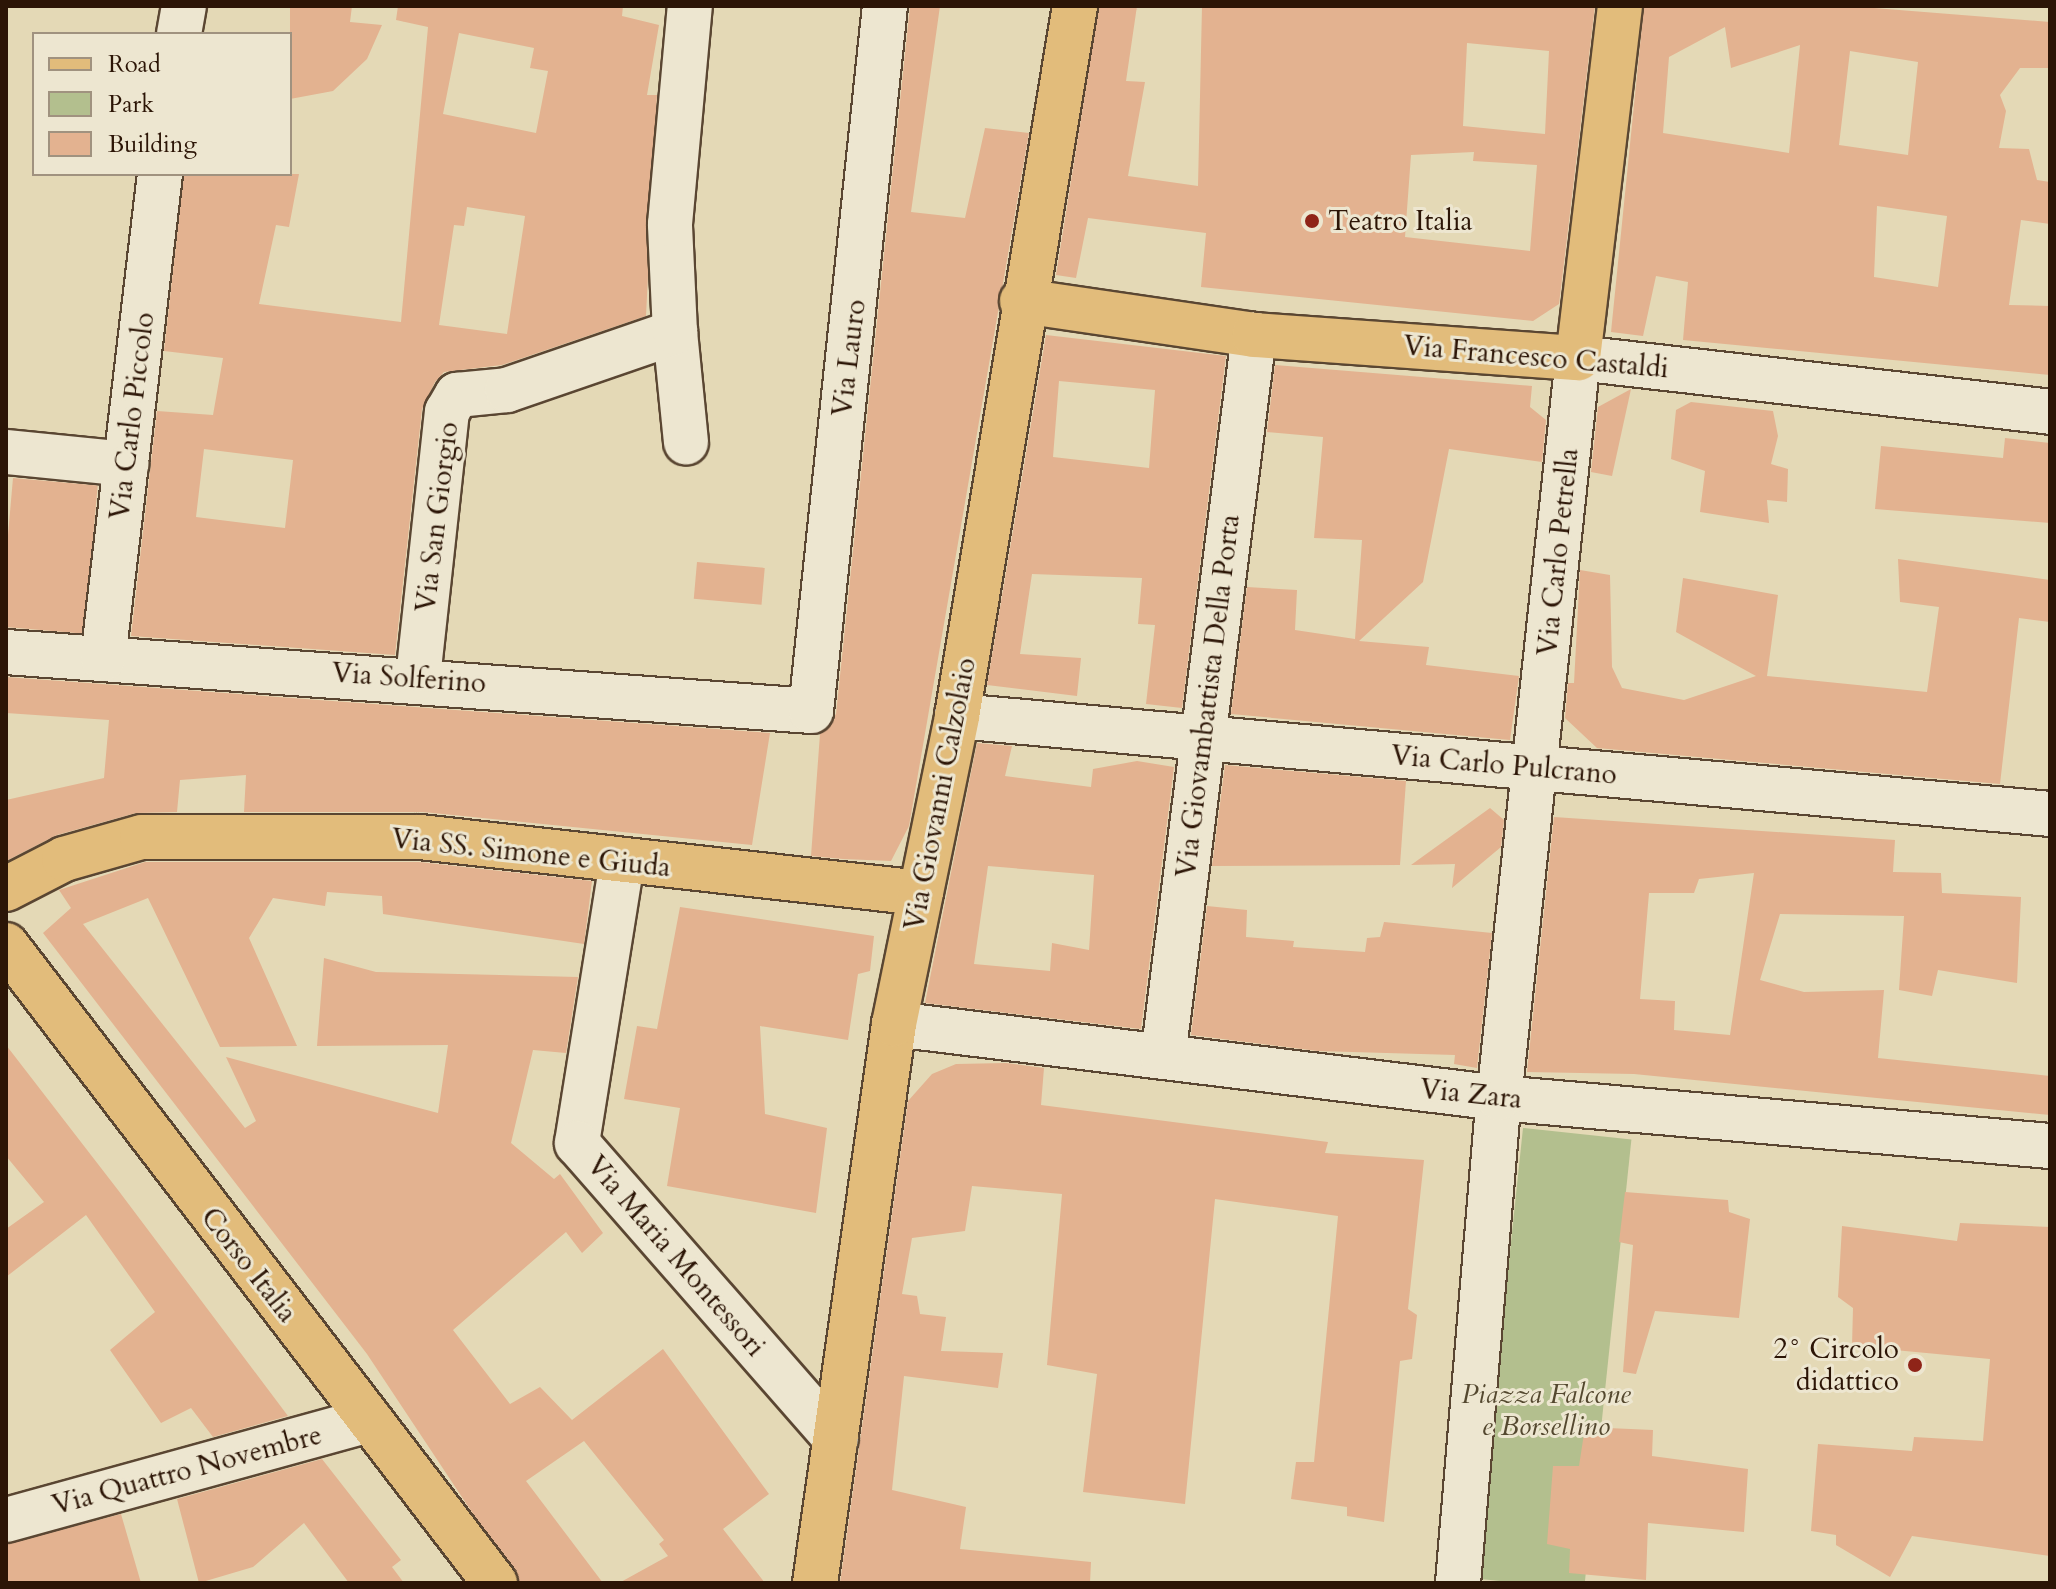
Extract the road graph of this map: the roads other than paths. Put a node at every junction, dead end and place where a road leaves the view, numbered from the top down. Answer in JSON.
{"nodes":[{"id":1,"x":184,"y":6,"type":"edge"},
{"id":2,"x":690,"y":6,"type":"edge"},
{"id":3,"x":885,"y":6,"type":"edge"},
{"id":4,"x":1075,"y":6,"type":"edge"},
{"id":5,"x":1620,"y":6,"type":"edge"},
{"id":6,"x":179,"y":32,"type":"edge"},
{"id":7,"x":160,"y":176,"type":"edge"},
{"id":8,"x":1022,"y":301,"type":"junction"},
{"id":9,"x":675,"y":332,"type":"junction"},
{"id":10,"x":1254,"y":335,"type":"junction"},
{"id":11,"x":1578,"y":358,"type":"junction"},
{"id":12,"x":2050,"y":412,"type":"edge"},
{"id":13,"x":686,"y":442,"type":"dead end"},
{"id":14,"x":6,"y":452,"type":"edge"},
{"id":15,"x":126,"y":464,"type":"junction"},
{"id":16,"x":6,"y":652,"type":"edge"},
{"id":17,"x":103,"y":659,"type":"junction"},
{"id":18,"x":418,"y":678,"type":"junction"},
{"id":19,"x":811,"y":711,"type":"joint"},
{"id":20,"x":957,"y":716,"type":"junction"},
{"id":21,"x":1203,"y":737,"type":"junction"},
{"id":22,"x":1535,"y":768,"type":"junction"},
{"id":23,"x":2050,"y":814,"type":"edge"},
{"id":24,"x":622,"y":862,"type":"junction"},
{"id":25,"x":6,"y":889,"type":"edge"},
{"id":26,"x":921,"y":893,"type":"junction"},
{"id":27,"x":6,"y":945,"type":"edge"},
{"id":28,"x":894,"y":1024,"type":"junction"},
{"id":29,"x":1163,"y":1057,"type":"junction"},
{"id":30,"x":1499,"y":1098,"type":"junction"},
{"id":31,"x":2050,"y":1146,"type":"edge"},
{"id":32,"x":369,"y":1420,"type":"junction"},
{"id":33,"x":836,"y":1439,"type":"junction"},
{"id":34,"x":6,"y":1520,"type":"edge"},
{"id":35,"x":495,"y":1583,"type":"edge"},
{"id":36,"x":815,"y":1583,"type":"edge"},
{"id":37,"x":1458,"y":1583,"type":"edge"}],
"edges":[{"from":1,"to":6,"type":"street"},
{"from":2,"to":9,"type":"street"},
{"from":3,"to":19,"type":"street","name":"Via Lauro"},
{"from":4,"to":8,"type":"main road","name":"Via Giovanni Calzolaio"},
{"from":5,"to":11,"type":"main road","name":"Via Carlo Petrella"},
{"from":7,"to":15,"type":"street","name":"Via Carlo Piccolo"},
{"from":8,"to":10,"type":"main road","name":"Via Francesco Castaldi"},
{"from":8,"to":20,"type":"main road","name":"Via Giovanni Calzolaio"},
{"from":9,"to":13,"type":"street"},
{"from":9,"to":18,"type":"street","name":"Via San Giorgio"},
{"from":10,"to":11,"type":"main road","name":"Via Francesco Castaldi"},
{"from":10,"to":21,"type":"street","name":"Via Giovambattista Della Porta"},
{"from":11,"to":12,"type":"street","name":"Via Francesco Castaldi"},
{"from":11,"to":22,"type":"street","name":"Via Carlo Petrella"},
{"from":14,"to":15,"type":"street"},
{"from":15,"to":17,"type":"street","name":"Via Carlo Piccolo"},
{"from":16,"to":17,"type":"street","name":"Via Solferino"},
{"from":17,"to":18,"type":"street","name":"Via Solferino"},
{"from":18,"to":19,"type":"street","name":"Via Solferino"},
{"from":20,"to":21,"type":"street","name":"Via Carlo Pulcrano"},
{"from":20,"to":26,"type":"main road","name":"Via Giovanni Calzolaio"},
{"from":21,"to":22,"type":"street","name":"Via Carlo Pulcrano"},
{"from":21,"to":29,"type":"street","name":"Via Giovambattista Della Porta"},
{"from":22,"to":23,"type":"street","name":"Via Carlo Pulcrano"},
{"from":22,"to":30,"type":"street","name":"Via Carlo Petrella"},
{"from":24,"to":25,"type":"main road","name":"Via SS. Simone e Giuda"},
{"from":24,"to":26,"type":"main road","name":"Via SS. Simone e Giuda"},
{"from":24,"to":33,"type":"street","name":"Via Maria Montessori"},
{"from":26,"to":28,"type":"main road","name":"Via Giovanni Calzolaio"},
{"from":27,"to":32,"type":"main road","name":"Corso Italia"},
{"from":28,"to":29,"type":"street","name":"Via Zara"},
{"from":28,"to":33,"type":"main road","name":"Via Giovanni Calzolaio"},
{"from":29,"to":30,"type":"street","name":"Via Zara"},
{"from":30,"to":31,"type":"street","name":"Via Zara"},
{"from":30,"to":37,"type":"street","name":"Via Carlo Petrella"},
{"from":32,"to":34,"type":"street","name":"Via Quattro Novembre"},
{"from":32,"to":35,"type":"main road","name":"Corso Italia"},
{"from":33,"to":36,"type":"main road","name":"Via Giovanni Calzolaio"}]}
